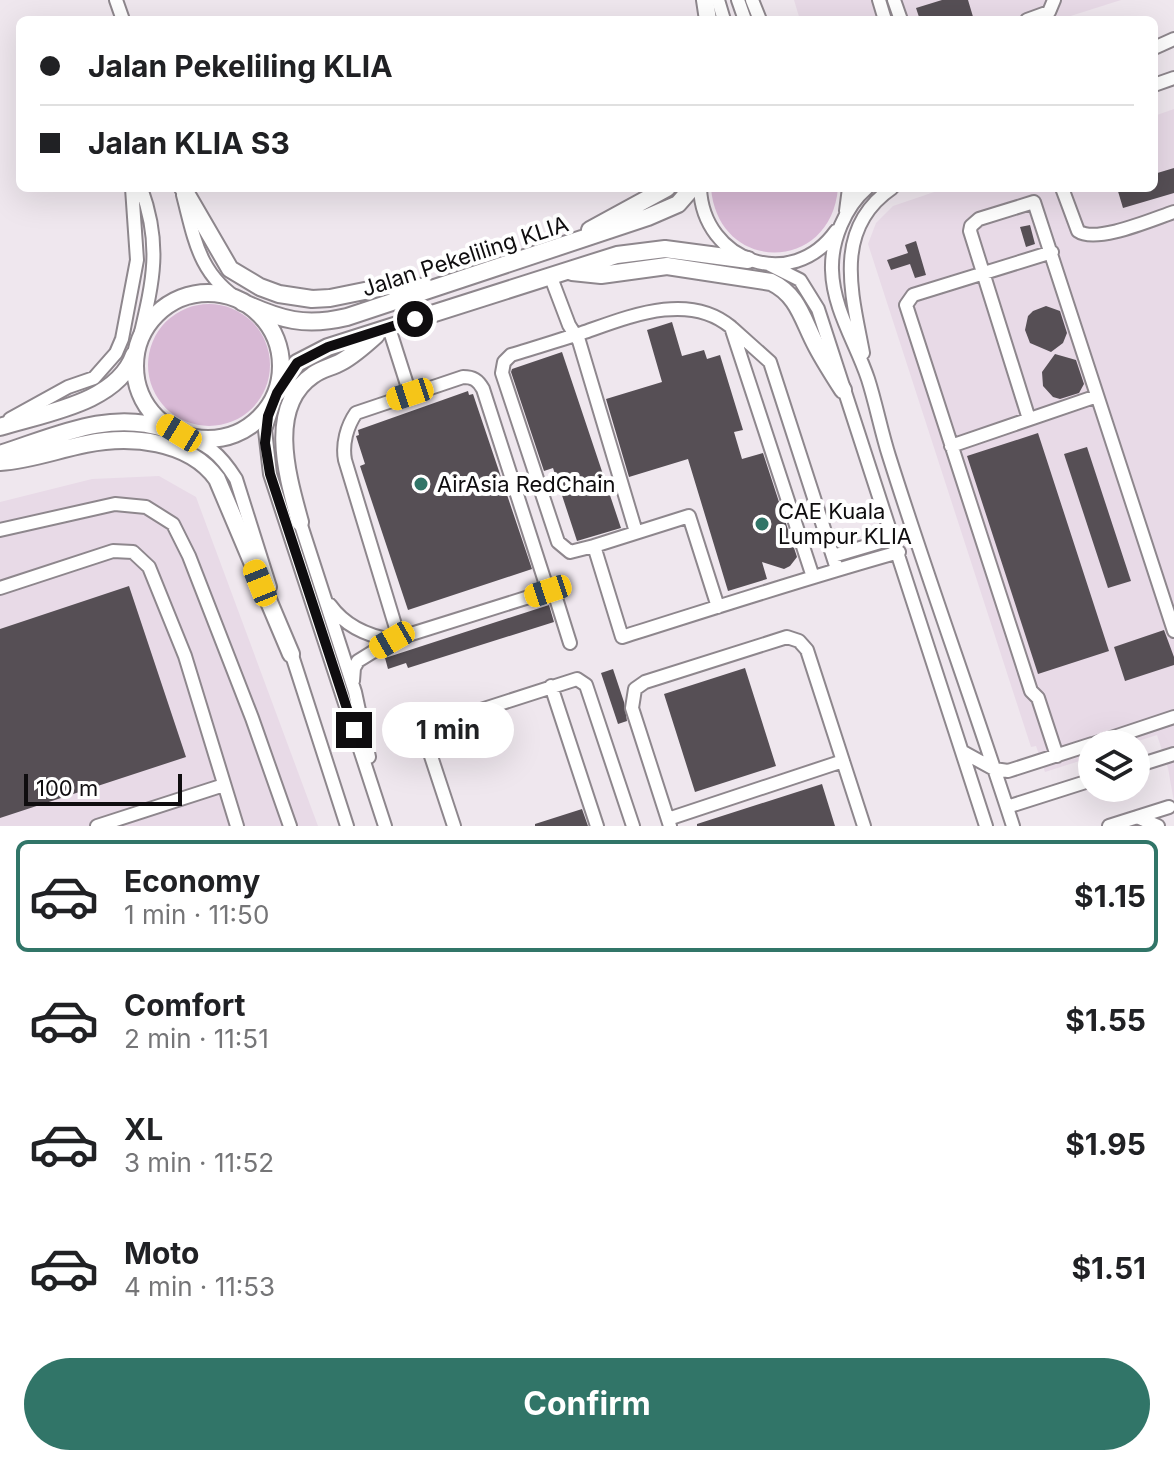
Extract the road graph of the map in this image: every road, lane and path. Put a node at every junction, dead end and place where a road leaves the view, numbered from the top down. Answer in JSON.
{"nodes":[{"id":1,"x":1054,"y":0,"type":"edge"},
{"id":2,"x":1038,"y":16,"type":"edge"},
{"id":3,"x":132,"y":192,"type":"edge"},
{"id":4,"x":142,"y":192,"type":"edge"},
{"id":5,"x":183,"y":192,"type":"edge"},
{"id":6,"x":184,"y":192,"type":"edge"},
{"id":7,"x":659,"y":192,"type":"edge"},
{"id":8,"x":688,"y":192,"type":"edge"},
{"id":9,"x":700,"y":192,"type":"edge"},
{"id":10,"x":849,"y":192,"type":"edge"},
{"id":11,"x":863,"y":192,"type":"edge"},
{"id":12,"x":888,"y":192,"type":"edge"},
{"id":13,"x":1031,"y":192,"type":"edge"},
{"id":14,"x":1063,"y":192,"type":"edge"},
{"id":15,"x":1034,"y":202,"type":"junction"},
{"id":16,"x":1174,"y":212,"type":"edge"},
{"id":17,"x":842,"y":224,"type":"junction"},
{"id":18,"x":562,"y":247,"type":"junction"},
{"id":19,"x":1052,"y":252,"type":"junction"},
{"id":20,"x":748,"y":260,"type":"junction"},
{"id":21,"x":770,"y":265,"type":"junction"},
{"id":22,"x":556,"y":273,"type":"junction"},
{"id":23,"x":983,"y":273,"type":"junction"},
{"id":24,"x":443,"y":287,"type":"junction"},
{"id":25,"x":242,"y":302,"type":"junction"},
{"id":26,"x":731,"y":327,"type":"junction"},
{"id":27,"x":384,"y":329,"type":"junction"},
{"id":28,"x":575,"y":335,"type":"junction"},
{"id":29,"x":138,"y":345,"type":"junction"},
{"id":30,"x":868,"y":378,"type":"junction"},
{"id":31,"x":843,"y":390,"type":"junction"},
{"id":32,"x":277,"y":393,"type":"junction"},
{"id":33,"x":410,"y":394,"type":"junction"},
{"id":34,"x":1097,"y":396,"type":"junction"},
{"id":35,"x":1029,"y":419,"type":"junction"},
{"id":36,"x":0,"y":426,"type":"edge"},
{"id":37,"x":179,"y":433,"type":"junction"},
{"id":38,"x":951,"y":446,"type":"junction"},
{"id":39,"x":0,"y":454,"type":"edge"},
{"id":40,"x":0,"y":462,"type":"edge"},
{"id":41,"x":300,"y":522,"type":"joint"},
{"id":42,"x":0,"y":530,"type":"edge"},
{"id":43,"x":636,"y":532,"type":"junction"},
{"id":44,"x":894,"y":538,"type":"junction"},
{"id":45,"x":594,"y":546,"type":"junction"},
{"id":46,"x":899,"y":552,"type":"junction"},
{"id":47,"x":835,"y":563,"type":"junction"},
{"id":48,"x":813,"y":577,"type":"junction"},
{"id":49,"x":0,"y":588,"type":"edge"},
{"id":50,"x":321,"y":588,"type":"junction"},
{"id":51,"x":548,"y":591,"type":"junction"},
{"id":52,"x":718,"y":607,"type":"junction"},
{"id":53,"x":1174,"y":631,"type":"edge"},
{"id":54,"x":395,"y":639,"type":"junction"},
{"id":55,"x":570,"y":643,"type":"dead end"},
{"id":56,"x":291,"y":654,"type":"junction"},
{"id":57,"x":551,"y":686,"type":"junction"},
{"id":58,"x":355,"y":692,"type":"junction"},
{"id":59,"x":1174,"y":717,"type":"edge"},
{"id":60,"x":1135,"y":730,"type":"edge"},
{"id":61,"x":1078,"y":749,"type":"edge"},
{"id":62,"x":963,"y":752,"type":"junction"},
{"id":63,"x":1174,"y":754,"type":"edge"},
{"id":64,"x":1057,"y":756,"type":"junction"},
{"id":65,"x":843,"y":761,"type":"junction"},
{"id":66,"x":1150,"y":762,"type":"edge"},
{"id":67,"x":994,"y":769,"type":"junction"},
{"id":68,"x":1078,"y":784,"type":"edge"},
{"id":69,"x":224,"y":785,"type":"junction"},
{"id":70,"x":373,"y":788,"type":"junction"},
{"id":71,"x":1007,"y":807,"type":"junction"},
{"id":72,"x":1169,"y":807,"type":"dead end"},
{"id":73,"x":1137,"y":817,"type":"junction"},
{"id":74,"x":669,"y":822,"type":"edge"},
{"id":75,"x":97,"y":826,"type":"edge"},
{"id":76,"x":237,"y":826,"type":"edge"},
{"id":77,"x":290,"y":826,"type":"edge"},
{"id":78,"x":347,"y":826,"type":"edge"},
{"id":79,"x":385,"y":826,"type":"edge"},
{"id":80,"x":454,"y":826,"type":"edge"},
{"id":81,"x":597,"y":826,"type":"edge"},
{"id":82,"x":633,"y":826,"type":"edge"},
{"id":83,"x":864,"y":826,"type":"edge"},
{"id":84,"x":986,"y":826,"type":"edge"},
{"id":85,"x":1013,"y":826,"type":"edge"},
{"id":86,"x":1109,"y":826,"type":"edge"},
{"id":87,"x":1158,"y":826,"type":"edge"}],
"edges":[{"from":1,"to":2,"type":"street"},
{"from":3,"to":36,"type":"street"},
{"from":4,"to":29,"type":"street"},
{"from":5,"to":25,"type":"street"},
{"from":6,"to":24,"type":"main road"},
{"from":7,"to":18,"type":"main road"},
{"from":8,"to":18,"type":"main road","name":"Jalan Pekeliling KLIA"},
{"from":9,"to":20,"type":"street","name":"Jalan Pekeliling KLIA"},
{"from":10,"to":17,"type":"street"},
{"from":11,"to":17,"type":"street"},
{"from":12,"to":30,"type":"street"},
{"from":13,"to":15,"type":"street"},
{"from":14,"to":16,"type":"street"},
{"from":15,"to":19,"type":"street"},
{"from":15,"to":23,"type":"street"},
{"from":17,"to":21,"type":"street","name":"Jalan Pekeliling KLIA"},
{"from":17,"to":30,"type":"street"},
{"from":18,"to":24,"type":"main road","name":"Jalan Pekeliling KLIA"},
{"from":19,"to":23,"type":"street"},
{"from":19,"to":34,"type":"street"},
{"from":20,"to":21,"type":"street","name":"Jalan Pekeliling KLIA"},
{"from":20,"to":22,"type":"main road","name":"Jalan Pekeliling KLIA"},
{"from":21,"to":31,"type":"street"},
{"from":22,"to":27,"type":"main road","name":"Jalan Pekeliling KLIA"},
{"from":22,"to":28,"type":"street"},
{"from":22,"to":31,"type":"main road"},
{"from":23,"to":35,"type":"street"},
{"from":23,"to":38,"type":"street"},
{"from":24,"to":25,"type":"main road","name":"Jalan Pekeliling KLIA"},
{"from":25,"to":29,"type":"main road","name":"Jalan Pekeliling KLIA"},
{"from":25,"to":32,"type":"main road"},
{"from":26,"to":28,"type":"street"},
{"from":26,"to":47,"type":"street"},
{"from":26,"to":48,"type":"street"},
{"from":27,"to":32,"type":"main road","name":"Jalan Pekeliling KLIA"},
{"from":27,"to":33,"type":"street"},
{"from":27,"to":41,"type":"main road"},
{"from":28,"to":43,"type":"street"},
{"from":28,"to":45,"type":"street"},
{"from":29,"to":36,"type":"main road","name":"Jalan Pekeliling KLIA"},
{"from":29,"to":37,"type":"main road"},
{"from":30,"to":67,"type":"street"},
{"from":31,"to":44,"type":"street"},
{"from":32,"to":37,"type":"main road","name":"Jalan Pekeliling KLIA"},
{"from":32,"to":70,"type":"street"},
{"from":33,"to":51,"type":"street"},
{"from":33,"to":54,"type":"street"},
{"from":34,"to":35,"type":"street"},
{"from":34,"to":53,"type":"street"},
{"from":35,"to":38,"type":"street"},
{"from":37,"to":39,"type":"main road","name":"Jalan Pekeliling KLIA"},
{"from":37,"to":56,"type":"street"},
{"from":38,"to":64,"type":"street"},
{"from":40,"to":56,"type":"main road"},
{"from":41,"to":50,"type":"street"},
{"from":42,"to":77,"type":"street"},
{"from":43,"to":45,"type":"street"},
{"from":43,"to":52,"type":"street"},
{"from":44,"to":46,"type":"street"},
{"from":44,"to":47,"type":"street"},
{"from":45,"to":52,"type":"street"},
{"from":46,"to":47,"type":"street"},
{"from":46,"to":62,"type":"street"},
{"from":47,"to":48,"type":"street"},
{"from":48,"to":52,"type":"street"},
{"from":49,"to":69,"type":"street"},
{"from":50,"to":54,"type":"street"},
{"from":50,"to":58,"type":"street"},
{"from":51,"to":54,"type":"street"},
{"from":51,"to":55,"type":"street"},
{"from":54,"to":58,"type":"street"},
{"from":56,"to":78,"type":"street"},
{"from":57,"to":80,"type":"street"},
{"from":57,"to":81,"type":"street"},
{"from":57,"to":82,"type":"street"},
{"from":58,"to":70,"type":"street"},
{"from":59,"to":60,"type":"street"},
{"from":61,"to":64,"type":"street"},
{"from":62,"to":67,"type":"street"},
{"from":62,"to":84,"type":"street"},
{"from":63,"to":66,"type":"street"},
{"from":64,"to":67,"type":"street"},
{"from":65,"to":74,"type":"street"},
{"from":65,"to":74,"type":"street"},
{"from":65,"to":83,"type":"street"},
{"from":67,"to":71,"type":"street"},
{"from":68,"to":71,"type":"street"},
{"from":69,"to":75,"type":"street"},
{"from":69,"to":76,"type":"street"},
{"from":70,"to":79,"type":"street"},
{"from":71,"to":85,"type":"street"},
{"from":72,"to":73,"type":"street"},
{"from":73,"to":86,"type":"street"},
{"from":73,"to":87,"type":"street"}]}
